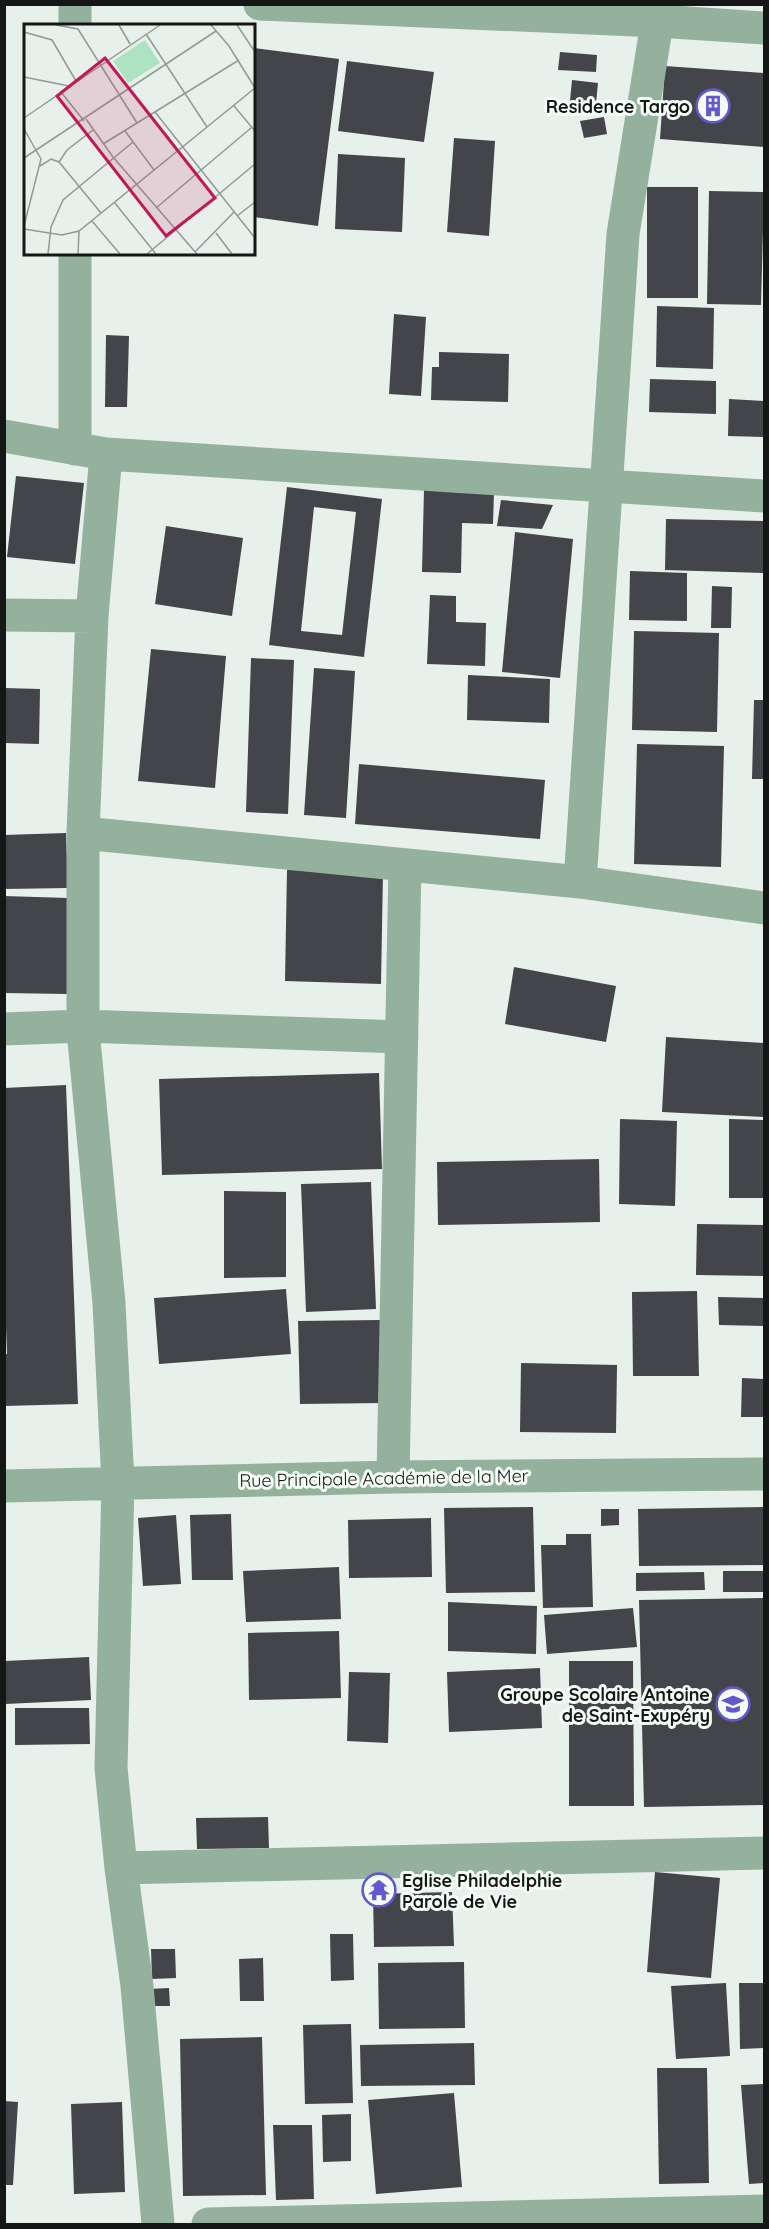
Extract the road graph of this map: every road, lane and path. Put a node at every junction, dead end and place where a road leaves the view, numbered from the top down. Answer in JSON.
{"nodes":[{"id":1,"x":75,"y":4,"type":"edge"},
{"id":2,"x":260,"y":4,"type":"edge"},
{"id":3,"x":305,"y":5,"type":"edge"},
{"id":4,"x":659,"y":13,"type":"edge"},
{"id":5,"x":75,"y":24,"type":"edge"},
{"id":6,"x":765,"y":28,"type":"edge"},
{"id":7,"x":75,"y":255,"type":"edge"},
{"id":8,"x":4,"y":436,"type":"edge"},
{"id":9,"x":91,"y":451,"type":"junction"},
{"id":10,"x":606,"y":487,"type":"junction"},
{"id":11,"x":765,"y":496,"type":"edge"},
{"id":12,"x":4,"y":615,"type":"edge"},
{"id":13,"x":92,"y":616,"type":"junction"},
{"id":14,"x":83,"y":833,"type":"junction"},
{"id":15,"x":405,"y":865,"type":"junction"},
{"id":16,"x":580,"y":882,"type":"junction"},
{"id":17,"x":765,"y":908,"type":"edge"},
{"id":18,"x":83,"y":1026,"type":"junction"},
{"id":19,"x":4,"y":1029,"type":"edge"},
{"id":20,"x":402,"y":1037,"type":"junction"},
{"id":21,"x":765,"y":1474,"type":"edge"},
{"id":22,"x":393,"y":1477,"type":"junction"},
{"id":23,"x":118,"y":1484,"type":"junction"},
{"id":24,"x":4,"y":1486,"type":"edge"},
{"id":25,"x":765,"y":1853,"type":"edge"},
{"id":26,"x":121,"y":1868,"type":"junction"},
{"id":27,"x":765,"y":2211,"type":"edge"},
{"id":28,"x":158,"y":2224,"type":"edge"},
{"id":29,"x":208,"y":2224,"type":"edge"}],
"edges":[{"from":1,"to":5,"type":"street"},
{"from":2,"to":3,"type":"street"},
{"from":3,"to":4,"type":"street"},
{"from":4,"to":6,"type":"street"},
{"from":4,"to":10,"type":"street"},
{"from":7,"to":9,"type":"street"},
{"from":8,"to":9,"type":"street"},
{"from":9,"to":10,"type":"street"},
{"from":9,"to":13,"type":"street"},
{"from":10,"to":11,"type":"street"},
{"from":10,"to":16,"type":"street"},
{"from":12,"to":13,"type":"street"},
{"from":13,"to":14,"type":"street"},
{"from":14,"to":15,"type":"street"},
{"from":14,"to":18,"type":"street"},
{"from":15,"to":16,"type":"street"},
{"from":15,"to":20,"type":"street"},
{"from":16,"to":17,"type":"street"},
{"from":18,"to":19,"type":"street"},
{"from":18,"to":20,"type":"street"},
{"from":18,"to":23,"type":"street"},
{"from":20,"to":22,"type":"street"},
{"from":21,"to":22,"type":"street","name":"Rue Principale Académie de la Mer"},
{"from":22,"to":23,"type":"street","name":"Rue Principale Académie de la Mer"},
{"from":23,"to":24,"type":"street","name":"Rue Principale Académie de la Mer"},
{"from":23,"to":26,"type":"street"},
{"from":25,"to":26,"type":"street"},
{"from":26,"to":28,"type":"street"},
{"from":27,"to":29,"type":"street"}]}
